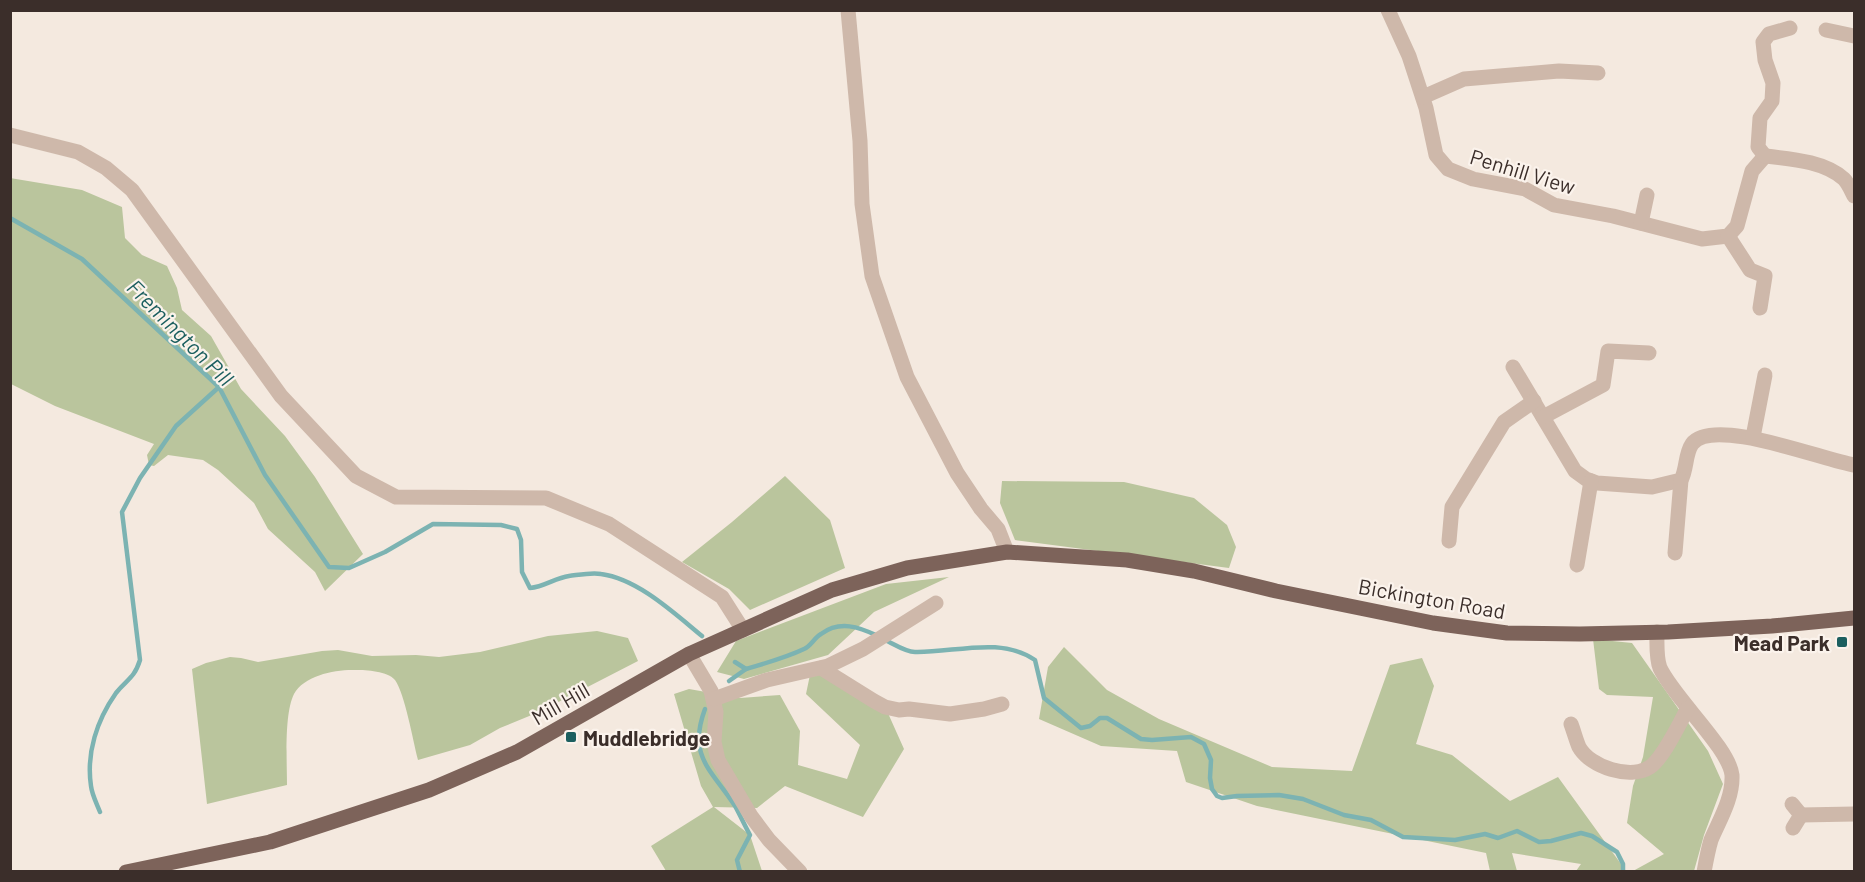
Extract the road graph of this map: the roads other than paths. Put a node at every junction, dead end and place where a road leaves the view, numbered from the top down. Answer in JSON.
{"nodes":[{"id":1,"x":848,"y":10,"type":"edge"},
{"id":2,"x":1388,"y":10,"type":"edge"},
{"id":3,"x":1790,"y":28,"type":"dead end"},
{"id":4,"x":1826,"y":30,"type":"dead end"},
{"id":5,"x":1854,"y":36,"type":"edge"},
{"id":6,"x":1598,"y":73,"type":"dead end"},
{"id":7,"x":1423,"y":98,"type":"junction"},
{"id":8,"x":10,"y":135,"type":"edge"},
{"id":9,"x":1765,"y":156,"type":"junction"},
{"id":10,"x":1647,"y":195,"type":"dead end"},
{"id":11,"x":1854,"y":196,"type":"edge"},
{"id":12,"x":1641,"y":223,"type":"junction"},
{"id":13,"x":1728,"y":236,"type":"junction"},
{"id":14,"x":1760,"y":308,"type":"dead end"},
{"id":15,"x":1649,"y":353,"type":"dead end"},
{"id":16,"x":1513,"y":367,"type":"dead end"},
{"id":17,"x":1765,"y":375,"type":"dead end"},
{"id":18,"x":1534,"y":401,"type":"junction"},
{"id":19,"x":1543,"y":417,"type":"junction"},
{"id":20,"x":1753,"y":437,"type":"junction"},
{"id":21,"x":1854,"y":465,"type":"edge"},
{"id":22,"x":1682,"y":480,"type":"junction"},
{"id":23,"x":1591,"y":481,"type":"junction"},
{"id":24,"x":1449,"y":541,"type":"dead end"},
{"id":25,"x":1007,"y":552,"type":"junction"},
{"id":26,"x":1675,"y":553,"type":"dead end"},
{"id":27,"x":1577,"y":565,"type":"dead end"},
{"id":28,"x":936,"y":603,"type":"dead end"},
{"id":29,"x":1854,"y":618,"type":"edge"},
{"id":30,"x":743,"y":630,"type":"junction"},
{"id":31,"x":1657,"y":632,"type":"junction"},
{"id":32,"x":689,"y":654,"type":"junction"},
{"id":33,"x":821,"y":668,"type":"junction"},
{"id":34,"x":714,"y":699,"type":"junction"},
{"id":35,"x":1002,"y":704,"type":"dead end"},
{"id":36,"x":1688,"y":708,"type":"junction"},
{"id":37,"x":1571,"y":724,"type":"dead end"},
{"id":38,"x":1854,"y":814,"type":"edge"},
{"id":39,"x":1795,"y":816,"type":"dead end"},
{"id":40,"x":126,"y":872,"type":"edge"},
{"id":41,"x":800,"y":872,"type":"edge"},
{"id":42,"x":1704,"y":872,"type":"edge"}],
"edges":[{"from":1,"to":25,"type":"street"},
{"from":2,"to":7,"type":"street","name":"Penhill View"},
{"from":3,"to":9,"type":"street"},
{"from":4,"to":5,"type":"street"},
{"from":6,"to":7,"type":"street"},
{"from":7,"to":12,"type":"street","name":"Penhill View"},
{"from":8,"to":30,"type":"street"},
{"from":9,"to":11,"type":"street"},
{"from":9,"to":13,"type":"street"},
{"from":10,"to":12,"type":"street"},
{"from":12,"to":13,"type":"street","name":"Penhill View"},
{"from":13,"to":14,"type":"street"},
{"from":15,"to":19,"type":"street"},
{"from":16,"to":18,"type":"street"},
{"from":17,"to":20,"type":"street"},
{"from":18,"to":19,"type":"street"},
{"from":18,"to":24,"type":"street"},
{"from":19,"to":23,"type":"street"},
{"from":20,"to":21,"type":"street"},
{"from":20,"to":22,"type":"street"},
{"from":22,"to":23,"type":"street"},
{"from":22,"to":26,"type":"street"},
{"from":23,"to":27,"type":"street"},
{"from":25,"to":30,"type":"main road","name":"Mill Hill"},
{"from":25,"to":31,"type":"main road","name":"Bickington Road"},
{"from":28,"to":33,"type":"street"},
{"from":29,"to":31,"type":"main road","name":"Bickington Road"},
{"from":30,"to":32,"type":"main road","name":"Mill Hill"},
{"from":31,"to":36,"type":"street"},
{"from":32,"to":34,"type":"street"},
{"from":32,"to":40,"type":"main road","name":"Mill Hill"},
{"from":33,"to":34,"type":"street"},
{"from":33,"to":35,"type":"street"},
{"from":34,"to":41,"type":"street"},
{"from":36,"to":37,"type":"street"},
{"from":36,"to":42,"type":"street"},
{"from":38,"to":39,"type":"street"}]}
